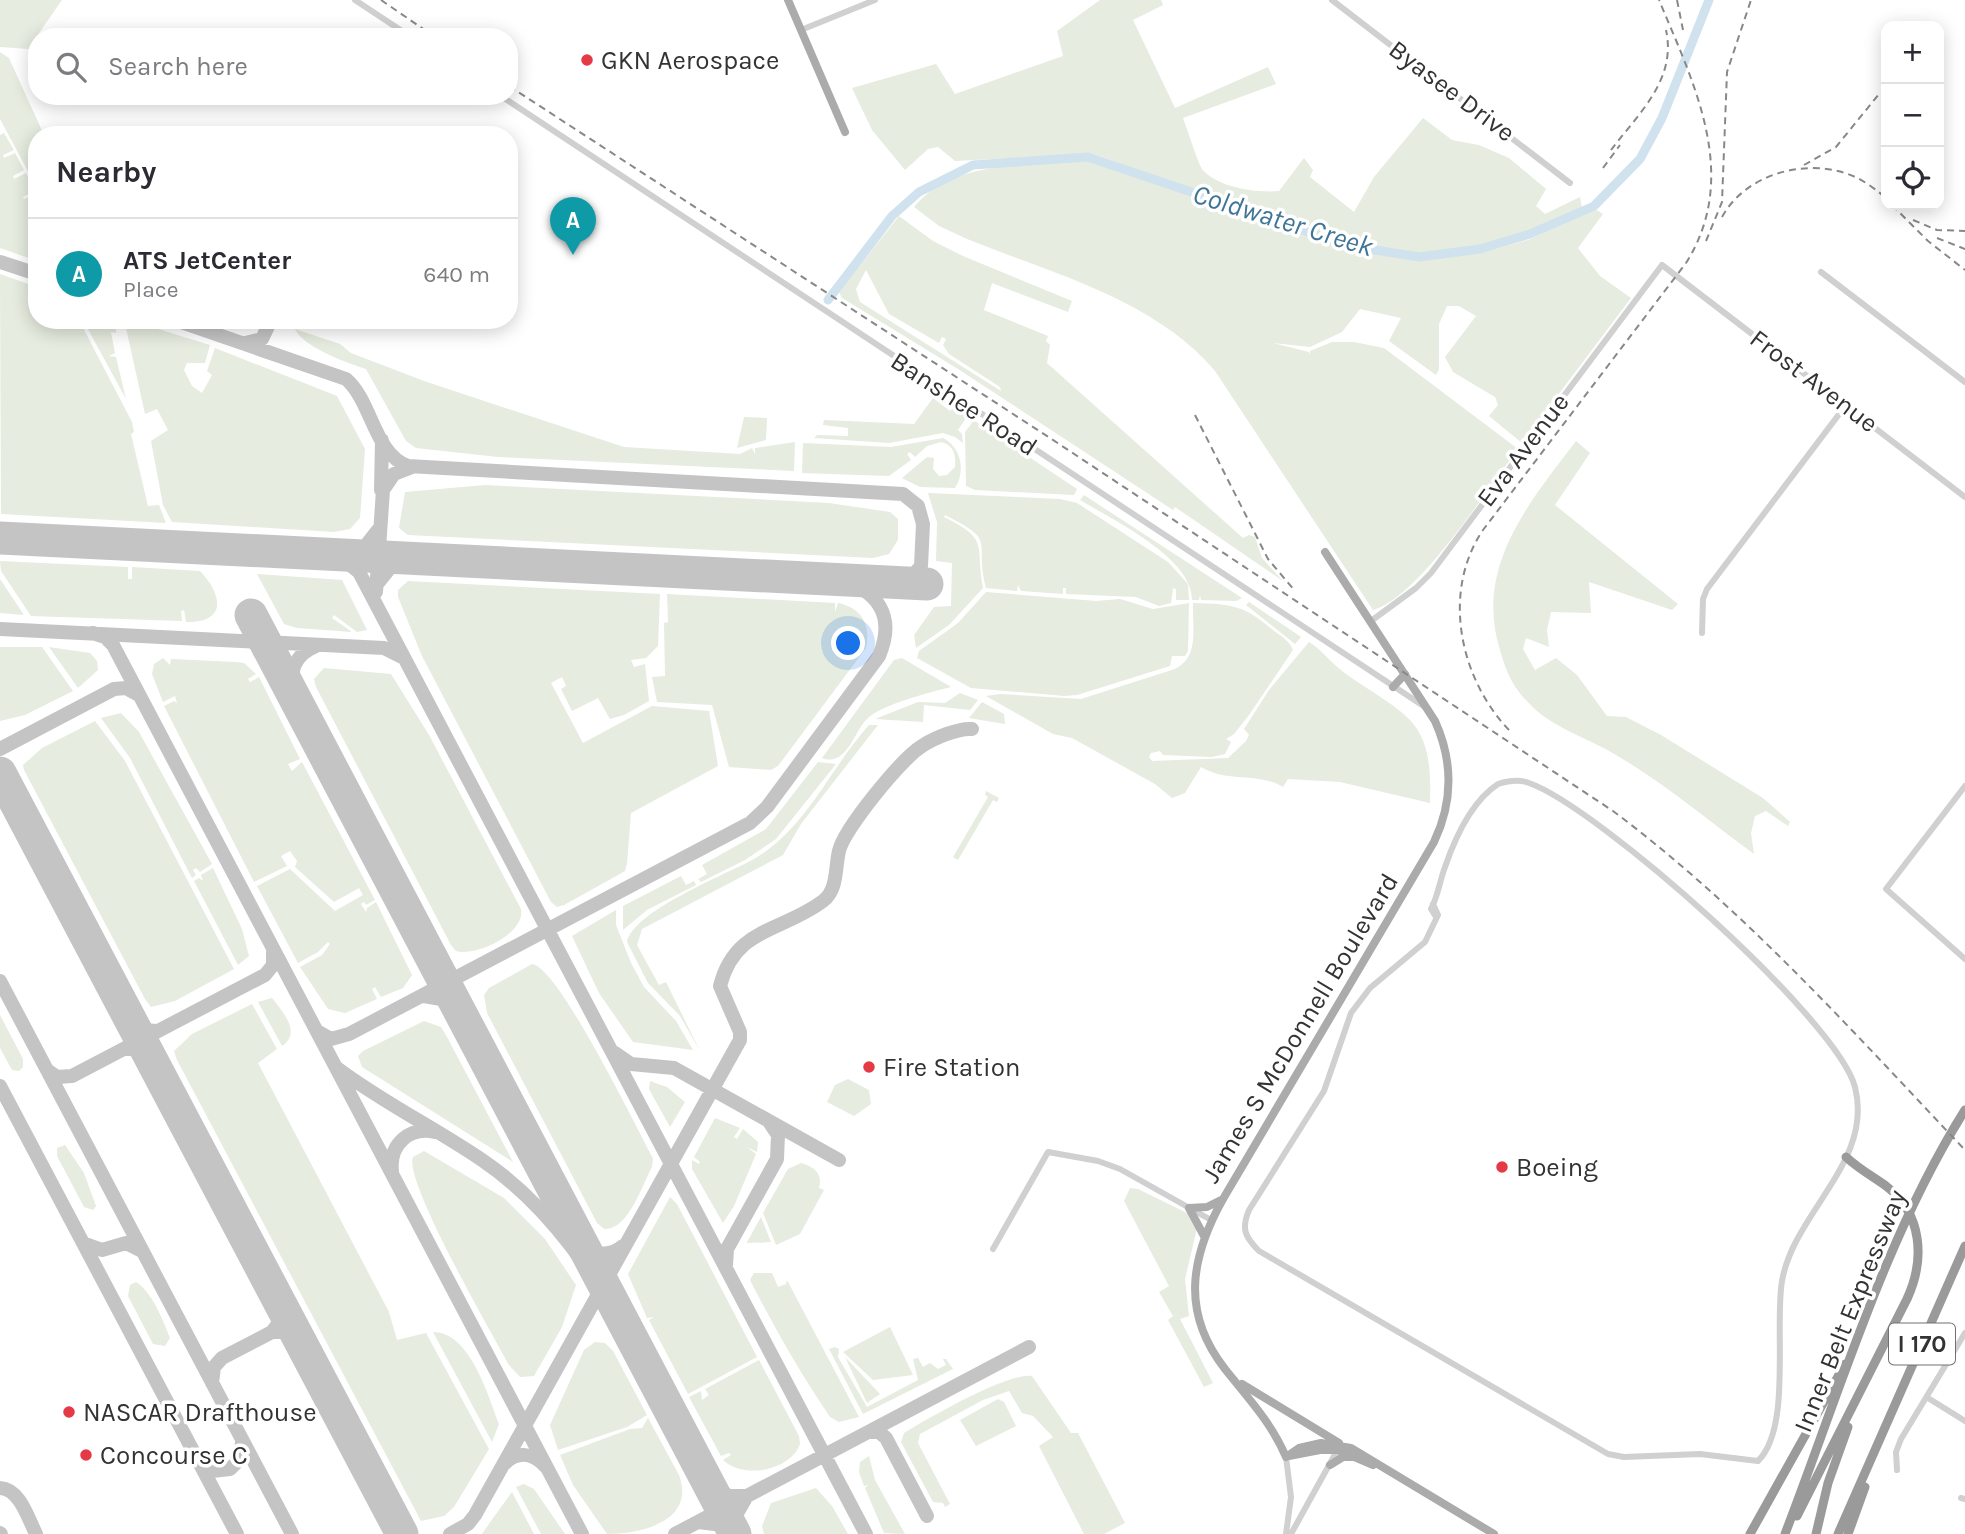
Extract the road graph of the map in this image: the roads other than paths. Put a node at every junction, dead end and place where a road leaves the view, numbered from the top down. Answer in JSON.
{"nodes":[{"id":1,"x":355,"y":0,"type":"edge"},
{"id":2,"x":788,"y":0,"type":"edge"},
{"id":3,"x":875,"y":0,"type":"edge"},
{"id":4,"x":1332,"y":0,"type":"edge"},
{"id":5,"x":397,"y":28,"type":"edge"},
{"id":6,"x":801,"y":30,"type":"junction"},
{"id":7,"x":515,"y":105,"type":"edge"},
{"id":8,"x":845,"y":132,"type":"dead end"},
{"id":9,"x":1570,"y":183,"type":"dead end"},
{"id":10,"x":1662,"y":265,"type":"joint"},
{"id":11,"x":1821,"y":272,"type":"dead end"},
{"id":12,"x":1965,"y":382,"type":"edge"},
{"id":13,"x":1846,"y":405,"type":"junction"},
{"id":14,"x":1965,"y":497,"type":"edge"},
{"id":15,"x":1325,"y":552,"type":"dead end"},
{"id":16,"x":1371,"y":621,"type":"junction"},
{"id":17,"x":1702,"y":633,"type":"dead end"},
{"id":18,"x":1405,"y":674,"type":"junction"},
{"id":19,"x":1393,"y":687,"type":"junction"},
{"id":20,"x":1428,"y":710,"type":"junction"},
{"id":21,"x":1965,"y":786,"type":"edge"},
{"id":22,"x":1965,"y":959,"type":"edge"},
{"id":23,"x":1965,"y":1110,"type":"edge"},
{"id":24,"x":1846,"y":1157,"type":"junction"},
{"id":25,"x":1223,"y":1199,"type":"junction"},
{"id":26,"x":1189,"y":1208,"type":"junction"},
{"id":27,"x":1211,"y":1220,"type":"junction"},
{"id":28,"x":1204,"y":1237,"type":"junction"},
{"id":29,"x":1965,"y":1246,"type":"edge"},
{"id":30,"x":993,"y":1249,"type":"dead end"},
{"id":31,"x":1965,"y":1333,"type":"edge"},
{"id":32,"x":1859,"y":1341,"type":"junction"},
{"id":33,"x":1962,"y":1344,"type":"edge"},
{"id":34,"x":1227,"y":1372,"type":"junction"},
{"id":35,"x":1928,"y":1398,"type":"junction"},
{"id":36,"x":1965,"y":1421,"type":"edge"},
{"id":37,"x":1879,"y":1442,"type":"junction"},
{"id":38,"x":1339,"y":1447,"type":"junction"},
{"id":39,"x":1286,"y":1457,"type":"junction"},
{"id":40,"x":1354,"y":1457,"type":"junction"},
{"id":41,"x":1330,"y":1465,"type":"junction"},
{"id":42,"x":1382,"y":1468,"type":"junction"},
{"id":43,"x":1897,"y":1469,"type":"dead end"},
{"id":44,"x":1288,"y":1534,"type":"edge"},
{"id":45,"x":1494,"y":1534,"type":"edge"},
{"id":46,"x":1750,"y":1534,"type":"edge"},
{"id":47,"x":1786,"y":1534,"type":"edge"},
{"id":48,"x":1816,"y":1534,"type":"edge"},
{"id":49,"x":1838,"y":1534,"type":"edge"},
{"id":50,"x":1848,"y":1534,"type":"edge"}],
"edges":[{"from":1,"to":5,"type":"street"},
{"from":2,"to":6,"type":"main road"},
{"from":3,"to":6,"type":"street"},
{"from":4,"to":9,"type":"street","name":"Byasee Drive"},
{"from":6,"to":8,"type":"main road"},
{"from":7,"to":19,"type":"street","name":"Banshee Road"},
{"from":10,"to":13,"type":"street","name":"Frost Avenue"},
{"from":10,"to":16,"type":"street","name":"Eva Avenue"},
{"from":11,"to":12,"type":"street"},
{"from":13,"to":14,"type":"street","name":"Frost Avenue"},
{"from":13,"to":17,"type":"street"},
{"from":15,"to":16,"type":"main road","name":"James S McDonnell Boulevard"},
{"from":16,"to":18,"type":"main road","name":"James S McDonnell Boulevard"},
{"from":18,"to":19,"type":"main road"},
{"from":18,"to":20,"type":"main road","name":"James S McDonnell Boulevard"},
{"from":19,"to":20,"type":"street","name":"Banshee Road"},
{"from":20,"to":25,"type":"main road","name":"James S McDonnell Boulevard"},
{"from":21,"to":22,"type":"street"},
{"from":23,"to":32,"type":"highway","name":"Inner Belt Expressway","number":"I 170"},
{"from":24,"to":24,"type":"street"},
{"from":24,"to":47,"type":"highway"},
{"from":24,"to":48,"type":"highway"},
{"from":25,"to":26,"type":"main road"},
{"from":25,"to":27,"type":"main road","name":"James S McDonnell Boulevard"},
{"from":26,"to":27,"type":"street"},
{"from":26,"to":28,"type":"main road"},
{"from":26,"to":30,"type":"street"},
{"from":27,"to":28,"type":"main road","name":"James S McDonnell Boulevard"},
{"from":28,"to":34,"type":"main road","name":"James S McDonnell Boulevard"},
{"from":29,"to":37,"type":"highway","number":"I 170"},
{"from":31,"to":33,"type":"street"},
{"from":32,"to":46,"type":"highway"},
{"from":32,"to":47,"type":"highway","name":"Inner Belt Expressway","number":"I 170"},
{"from":33,"to":35,"type":"street"},
{"from":34,"to":38,"type":"main road"},
{"from":34,"to":39,"type":"main road","name":"James S McDonnell Boulevard"},
{"from":35,"to":36,"type":"street"},
{"from":35,"to":43,"type":"street"},
{"from":37,"to":49,"type":"highway","number":"I 170"},
{"from":37,"to":50,"type":"highway"},
{"from":38,"to":39,"type":"main road"},
{"from":38,"to":40,"type":"main road"},
{"from":38,"to":41,"type":"street","name":"James S McDonnell Boulevard"},
{"from":38,"to":42,"type":"main road"},
{"from":39,"to":44,"type":"street","name":"James S McDonnell Boulevard"},
{"from":40,"to":41,"type":"main road"},
{"from":40,"to":42,"type":"main road"},
{"from":41,"to":44,"type":"street","name":"James S McDonnell Boulevard"},
{"from":42,"to":45,"type":"main road"}]}
